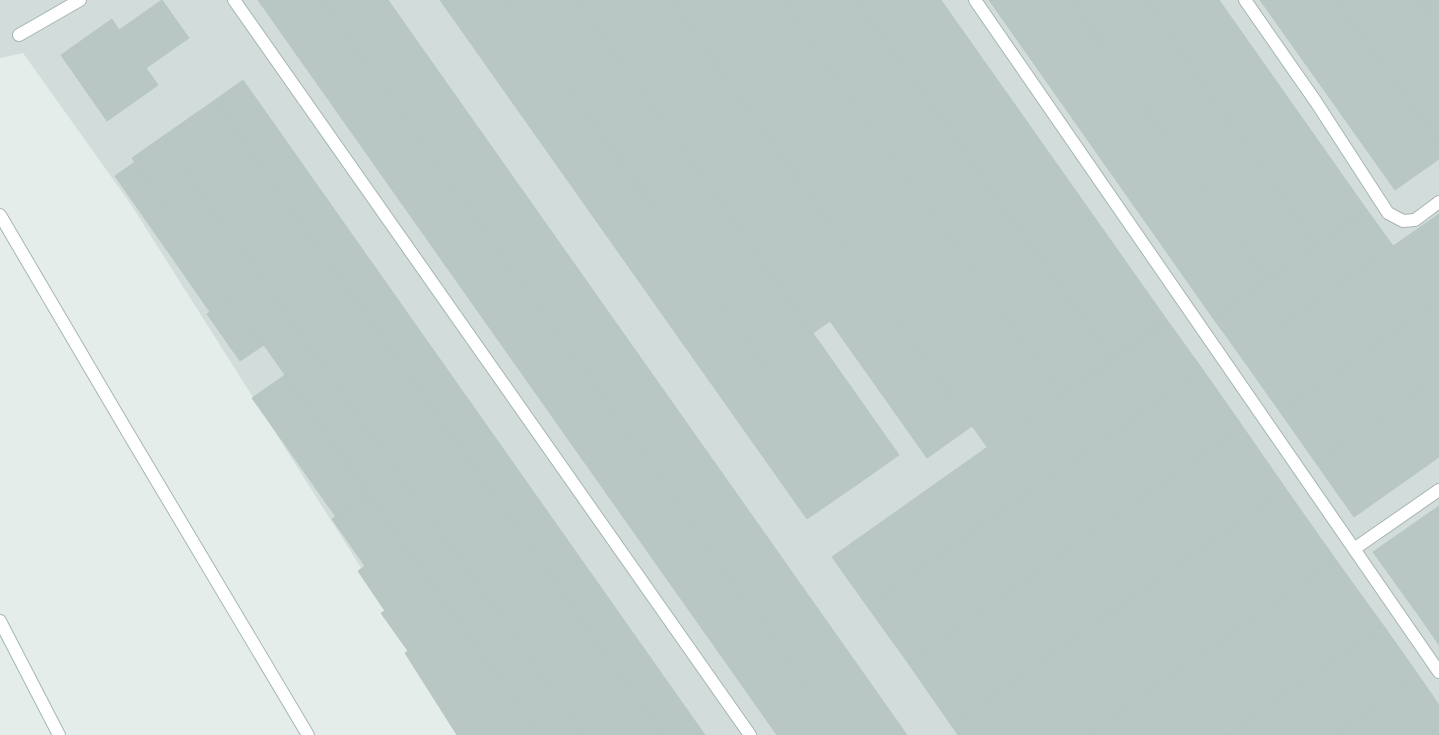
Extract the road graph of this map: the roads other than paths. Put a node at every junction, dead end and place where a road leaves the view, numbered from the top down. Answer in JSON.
{"nodes":[{"id":1,"x":80,"y":0,"type":"edge"},
{"id":2,"x":234,"y":0,"type":"edge"},
{"id":3,"x":975,"y":0,"type":"edge"},
{"id":4,"x":1245,"y":0,"type":"edge"},
{"id":5,"x":19,"y":35,"type":"dead end"},
{"id":6,"x":1439,"y":202,"type":"edge"},
{"id":7,"x":0,"y":214,"type":"edge"},
{"id":8,"x":1439,"y":490,"type":"edge"},
{"id":9,"x":1354,"y":549,"type":"junction"},
{"id":10,"x":0,"y":621,"type":"edge"},
{"id":11,"x":1439,"y":672,"type":"edge"},
{"id":12,"x":59,"y":735,"type":"edge"},
{"id":13,"x":308,"y":735,"type":"edge"},
{"id":14,"x":750,"y":735,"type":"edge"}],
"edges":[{"from":1,"to":5,"type":"street"},
{"from":2,"to":14,"type":"street"},
{"from":3,"to":9,"type":"street"},
{"from":4,"to":6,"type":"street"},
{"from":7,"to":13,"type":"street"},
{"from":8,"to":9,"type":"street"},
{"from":9,"to":11,"type":"street"},
{"from":10,"to":12,"type":"street"}]}
